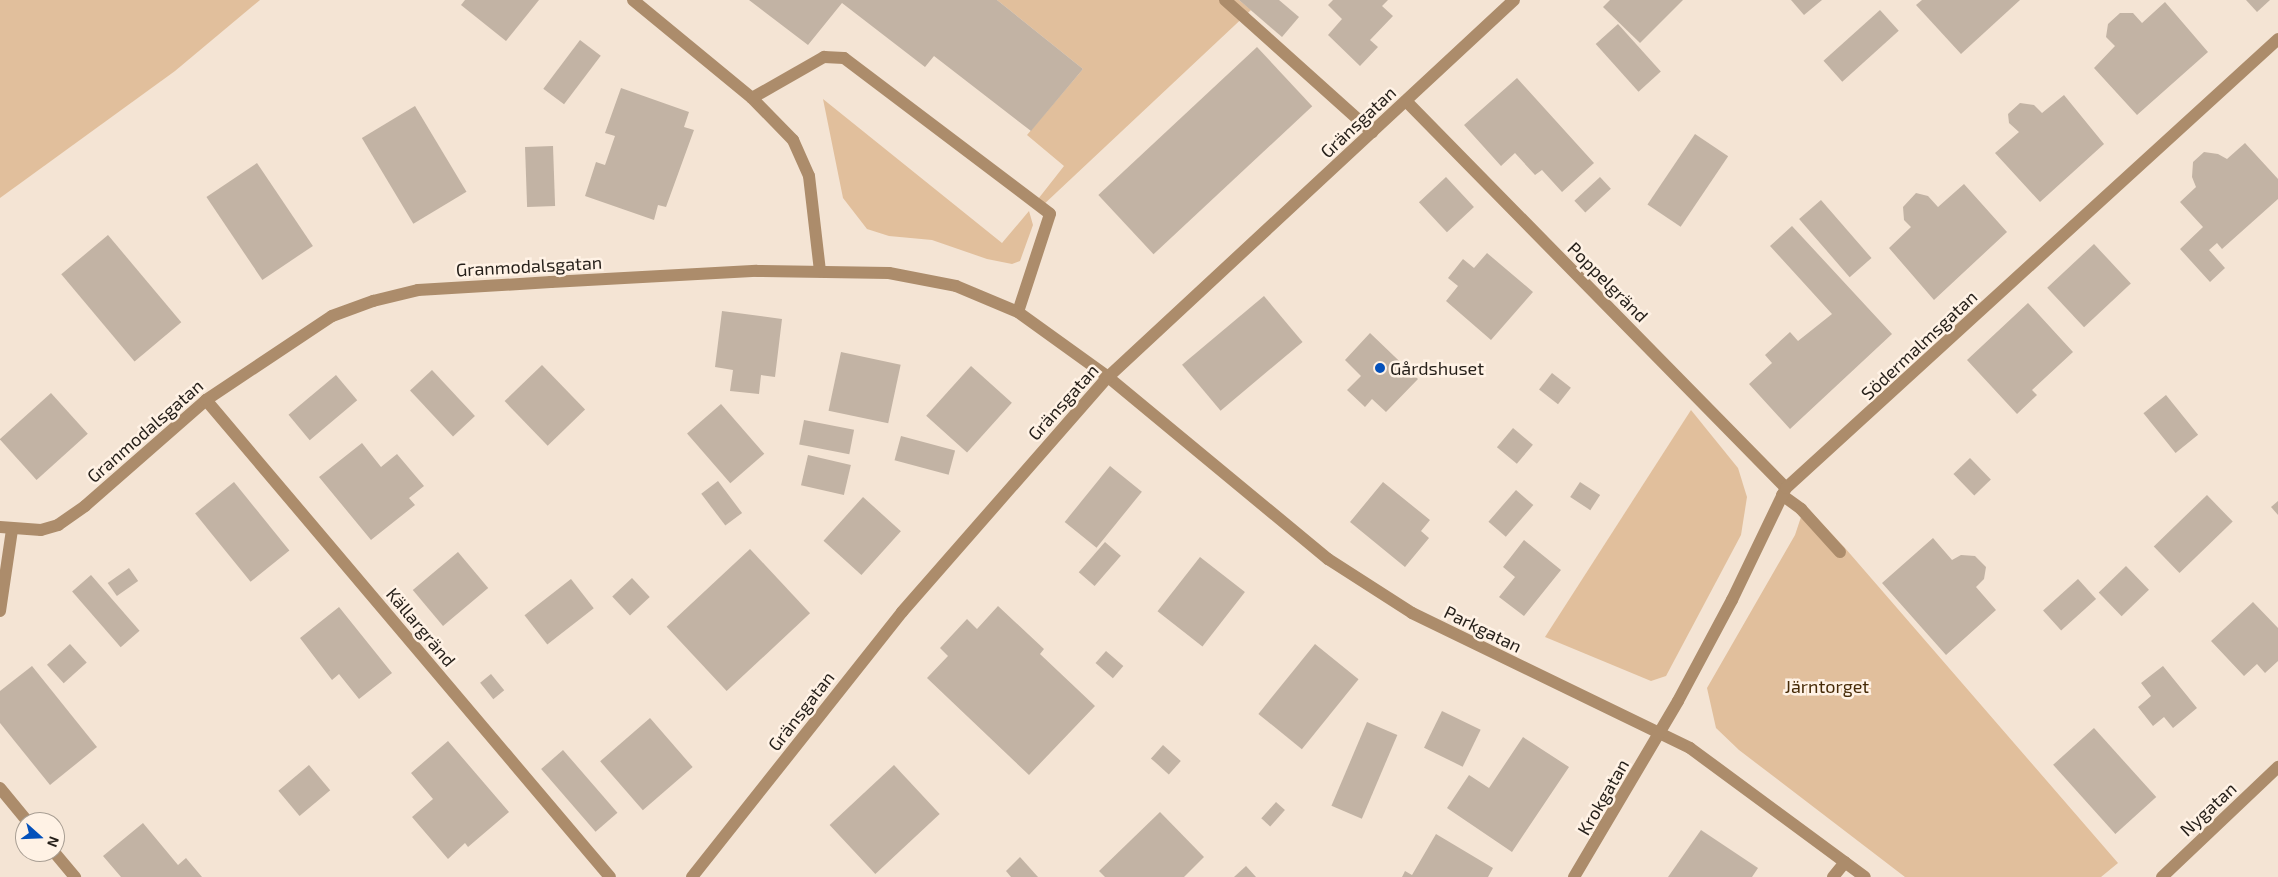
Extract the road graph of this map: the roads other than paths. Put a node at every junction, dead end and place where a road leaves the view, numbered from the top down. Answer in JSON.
{"nodes":[{"id":1,"x":633,"y":0,"type":"edge"},
{"id":2,"x":1225,"y":0,"type":"edge"},
{"id":3,"x":1514,"y":0,"type":"edge"},
{"id":4,"x":2278,"y":39,"type":"edge"},
{"id":5,"x":752,"y":98,"type":"junction"},
{"id":6,"x":1406,"y":101,"type":"junction"},
{"id":7,"x":1372,"y":132,"type":"junction"},
{"id":8,"x":820,"y":271,"type":"junction"},
{"id":9,"x":1018,"y":312,"type":"junction"},
{"id":10,"x":1108,"y":377,"type":"junction"},
{"id":11,"x":206,"y":400,"type":"junction"},
{"id":12,"x":1784,"y":492,"type":"junction"},
{"id":13,"x":6,"y":529,"type":"edge"},
{"id":14,"x":1840,"y":552,"type":"dead end"},
{"id":15,"x":0,"y":612,"type":"edge"},
{"id":16,"x":1660,"y":733,"type":"junction"},
{"id":17,"x":2278,"y":767,"type":"edge"},
{"id":18,"x":0,"y":788,"type":"edge"},
{"id":19,"x":20,"y":812,"type":"edge"},
{"id":20,"x":62,"y":862,"type":"edge"},
{"id":21,"x":1845,"y":862,"type":"junction"},
{"id":22,"x":75,"y":877,"type":"edge"},
{"id":23,"x":610,"y":877,"type":"edge"},
{"id":24,"x":692,"y":877,"type":"edge"},
{"id":25,"x":1574,"y":877,"type":"edge"},
{"id":26,"x":1834,"y":877,"type":"edge"},
{"id":27,"x":1865,"y":877,"type":"edge"},
{"id":28,"x":2162,"y":877,"type":"edge"}],
"edges":[{"from":1,"to":5,"type":"street"},
{"from":2,"to":7,"type":"street"},
{"from":3,"to":6,"type":"street","name":"Gränsgatan"},
{"from":4,"to":12,"type":"street","name":"Södermalmsgatan"},
{"from":5,"to":8,"type":"street"},
{"from":5,"to":9,"type":"street"},
{"from":6,"to":7,"type":"street","name":"Gränsgatan"},
{"from":6,"to":12,"type":"street","name":"Poppelgränd"},
{"from":7,"to":10,"type":"street","name":"Gränsgatan"},
{"from":8,"to":9,"type":"street","name":"Granmodalsgatan"},
{"from":8,"to":11,"type":"street","name":"Granmodalsgatan"},
{"from":9,"to":10,"type":"street","name":"Granmodalsgatan"},
{"from":10,"to":16,"type":"street","name":"Parkgatan"},
{"from":10,"to":24,"type":"street","name":"Gränsgatan"},
{"from":11,"to":13,"type":"street","name":"Granmodalsgatan"},
{"from":11,"to":23,"type":"street","name":"Källargränd"},
{"from":12,"to":14,"type":"street","name":"Poppelgränd"},
{"from":12,"to":16,"type":"street","name":"Södermalmsgatan"},
{"from":13,"to":15,"type":"street"},
{"from":16,"to":21,"type":"street","name":"Parkgatan"},
{"from":16,"to":25,"type":"street","name":"Krokgatan"},
{"from":17,"to":28,"type":"street","name":"Nygatan"},
{"from":18,"to":19,"type":"street"},
{"from":20,"to":22,"type":"street"},
{"from":21,"to":26,"type":"street"},
{"from":21,"to":27,"type":"street","name":"Parkgatan"}]}
